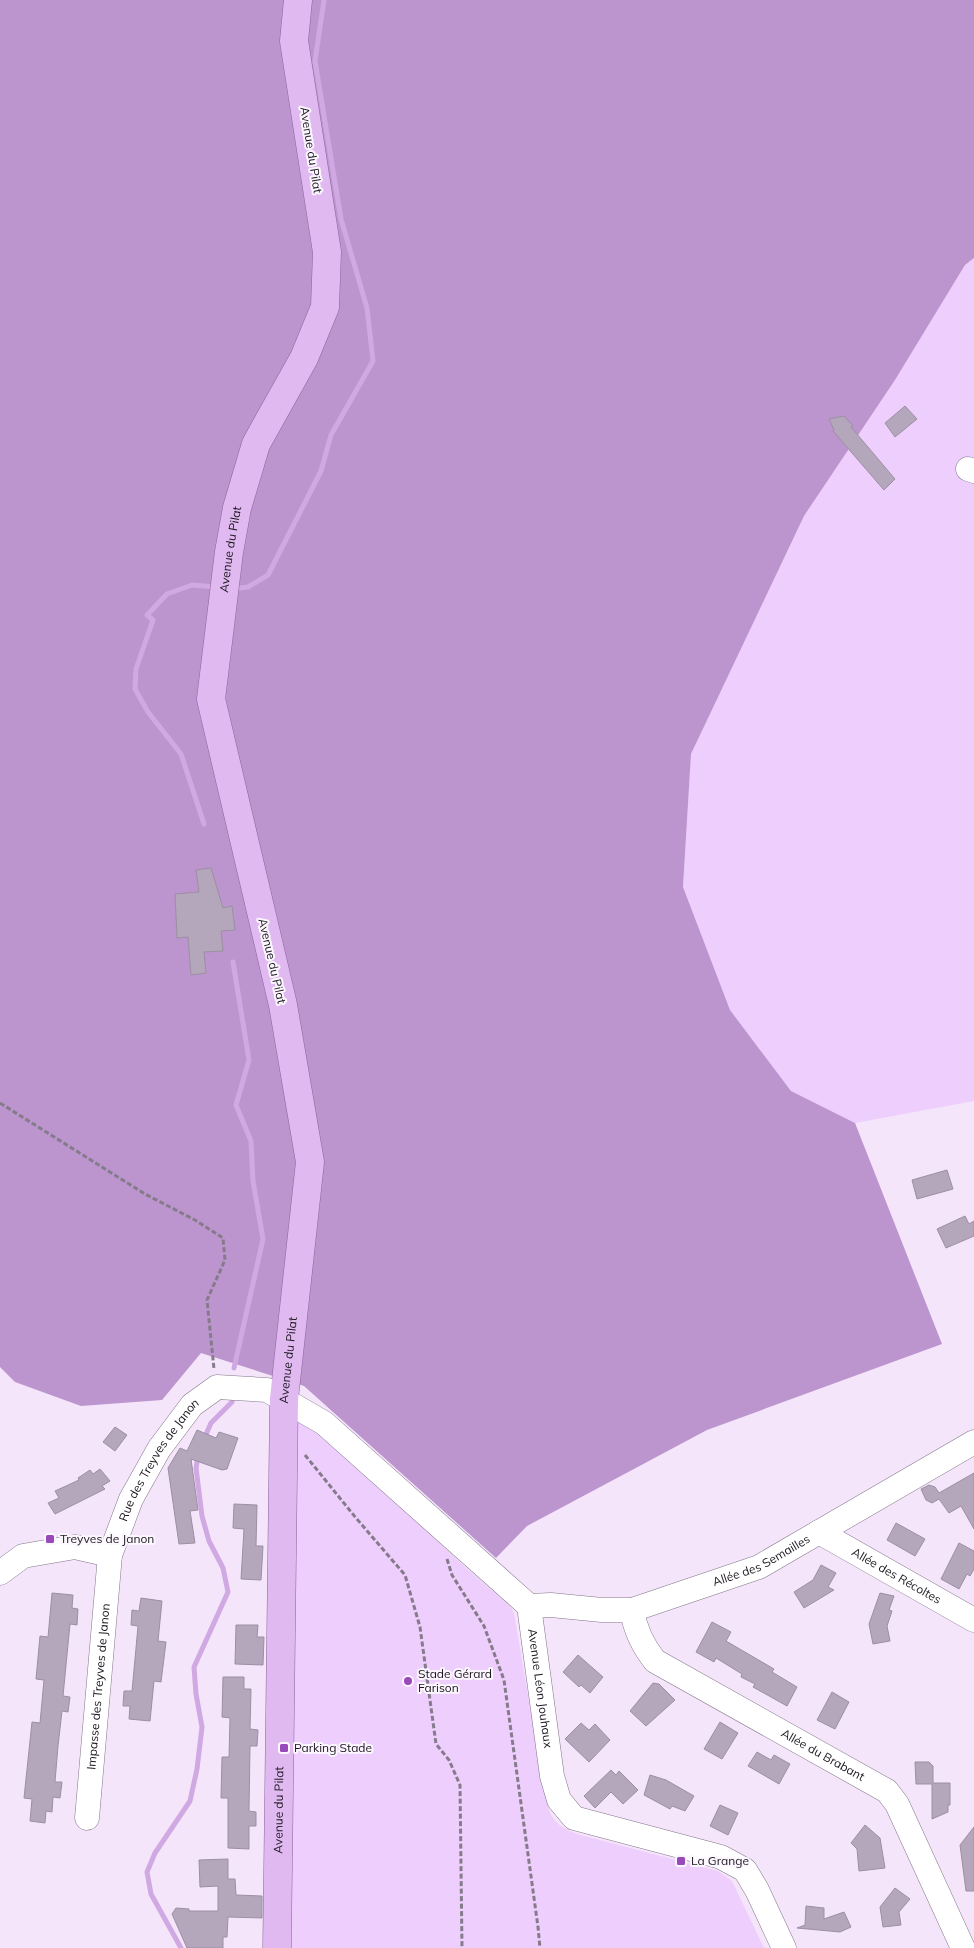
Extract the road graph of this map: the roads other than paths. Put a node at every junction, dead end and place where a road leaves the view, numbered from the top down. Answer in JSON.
{"nodes":[{"id":1,"x":298,"y":0,"type":"edge"},
{"id":2,"x":284,"y":1399,"type":"junction"},
{"id":3,"x":974,"y":1442,"type":"edge"},
{"id":4,"x":819,"y":1532,"type":"junction"},
{"id":5,"x":110,"y":1555,"type":"junction"},
{"id":6,"x":0,"y":1573,"type":"edge"},
{"id":7,"x":529,"y":1606,"type":"junction"},
{"id":8,"x":632,"y":1610,"type":"junction"},
{"id":9,"x":974,"y":1620,"type":"edge"},
{"id":10,"x":87,"y":1818,"type":"dead end"},
{"id":11,"x":277,"y":1948,"type":"edge"},
{"id":12,"x":784,"y":1948,"type":"edge"},
{"id":13,"x":963,"y":1948,"type":"edge"}],
"edges":[{"from":1,"to":2,"type":"main road","name":"Avenue du Pilat"},
{"from":2,"to":5,"type":"street","name":"Rue des Treyves de Janon"},
{"from":2,"to":7,"type":"street"},
{"from":2,"to":11,"type":"main road","name":"Avenue du Pilat"},
{"from":3,"to":4,"type":"street","name":"Allée des Semailles"},
{"from":4,"to":8,"type":"street","name":"Allée des Semailles"},
{"from":4,"to":9,"type":"street","name":"Allée des Récoltes"},
{"from":5,"to":6,"type":"street"},
{"from":5,"to":10,"type":"street","name":"Impasse des Treyves de Janon"},
{"from":7,"to":8,"type":"street","name":"Allée des Semailles"},
{"from":7,"to":12,"type":"street","name":"Avenue Léon Jouhaux"},
{"from":8,"to":13,"type":"street","name":"Allée du Brabant"}]}
